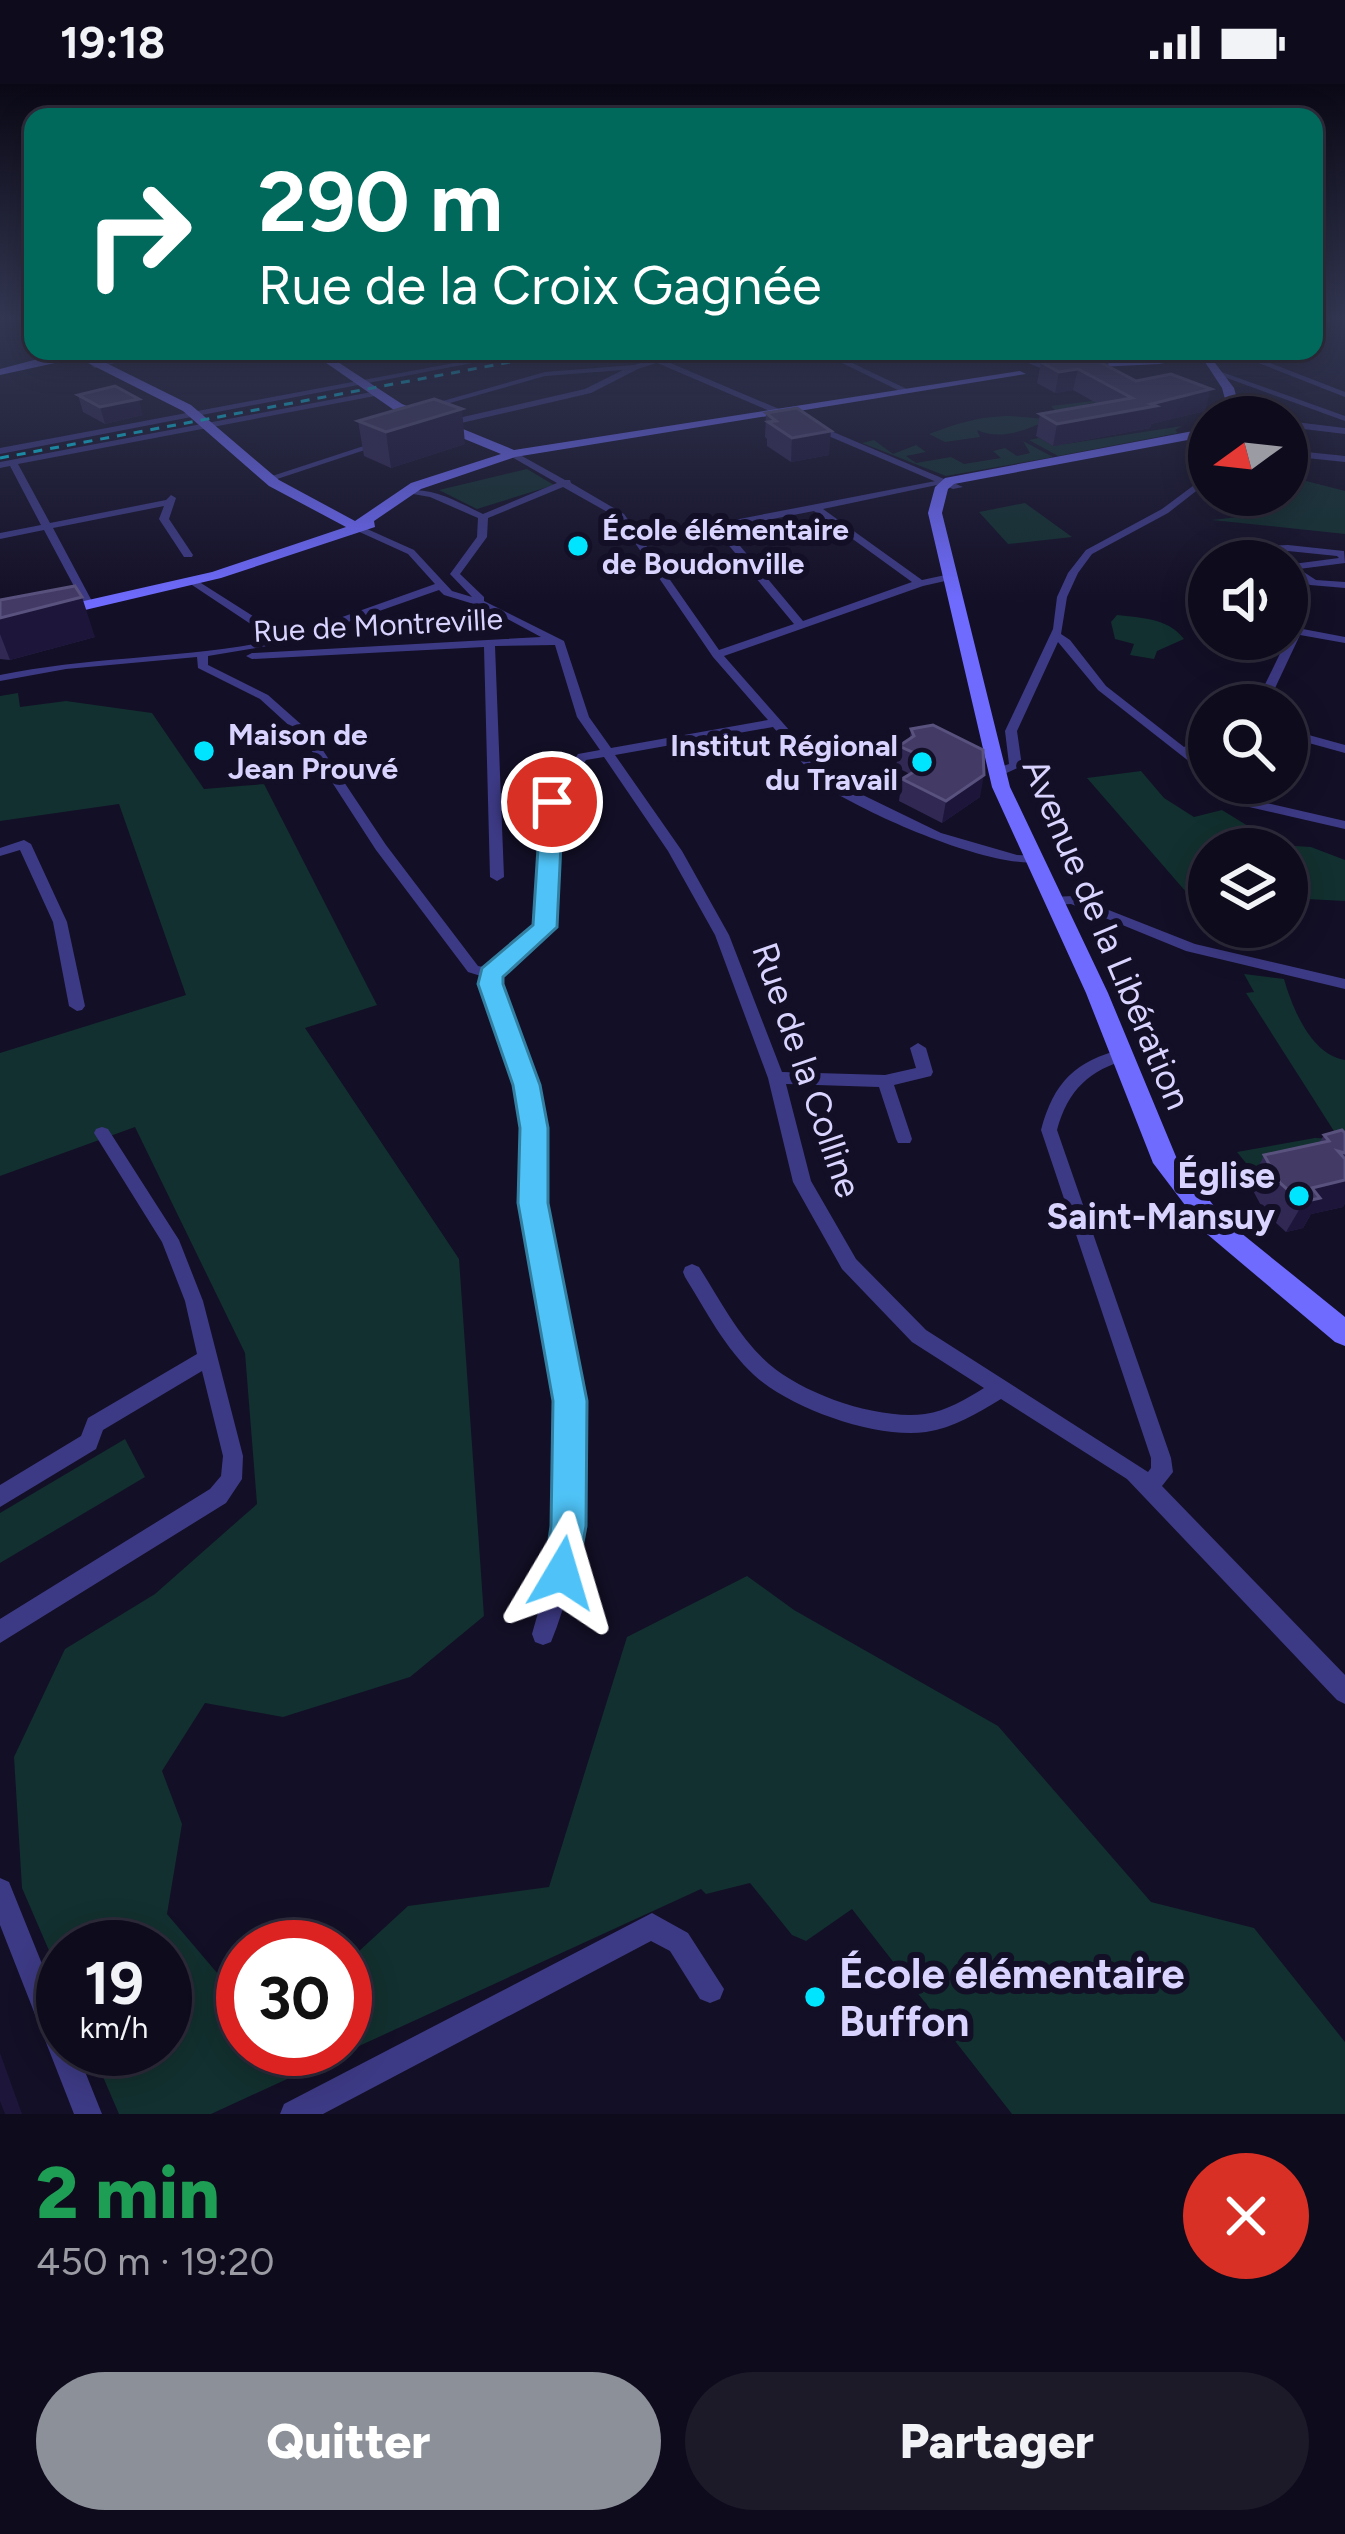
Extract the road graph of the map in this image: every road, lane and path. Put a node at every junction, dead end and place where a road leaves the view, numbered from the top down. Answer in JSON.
{"nodes":[{"id":1,"x":177,"y":414,"type":"edge"},
{"id":2,"x":197,"y":414,"type":"edge"},
{"id":3,"x":273,"y":414,"type":"edge"},
{"id":4,"x":415,"y":414,"type":"edge"},
{"id":5,"x":488,"y":414,"type":"edge"},
{"id":6,"x":768,"y":414,"type":"edge"},
{"id":7,"x":783,"y":414,"type":"edge"},
{"id":8,"x":443,"y":424,"type":"junction"},
{"id":9,"x":206,"y":427,"type":"junction"},
{"id":10,"x":1308,"y":427,"type":"edge"},
{"id":11,"x":1345,"y":431,"type":"edge"},
{"id":12,"x":413,"y":434,"type":"edge"},
{"id":13,"x":1188,"y":437,"type":"edge"},
{"id":14,"x":392,"y":440,"type":"edge"},
{"id":15,"x":0,"y":451,"type":"edge"},
{"id":16,"x":513,"y":454,"type":"junction"},
{"id":17,"x":1308,"y":455,"type":"edge"},
{"id":18,"x":1345,"y":459,"type":"edge"},
{"id":19,"x":14,"y":463,"type":"junction"},
{"id":20,"x":0,"y":465,"type":"edge"},
{"id":21,"x":268,"y":479,"type":"junction"},
{"id":22,"x":567,"y":482,"type":"junction"},
{"id":23,"x":949,"y":487,"type":"junction"},
{"id":24,"x":415,"y":492,"type":"junction"},
{"id":25,"x":1188,"y":494,"type":"edge"},
{"id":26,"x":815,"y":507,"type":"junction"},
{"id":27,"x":483,"y":517,"type":"junction"},
{"id":28,"x":46,"y":526,"type":"junction"},
{"id":29,"x":718,"y":526,"type":"junction"},
{"id":30,"x":356,"y":527,"type":"junction"},
{"id":31,"x":0,"y":536,"type":"edge"},
{"id":32,"x":638,"y":542,"type":"junction"},
{"id":33,"x":1308,"y":550,"type":"edge"},
{"id":34,"x":188,"y":555,"type":"dead end"},
{"id":35,"x":1308,"y":564,"type":"edge"},
{"id":36,"x":950,"y":577,"type":"junction"},
{"id":37,"x":1308,"y":579,"type":"edge"},
{"id":38,"x":193,"y":581,"type":"junction"},
{"id":39,"x":920,"y":583,"type":"junction"},
{"id":40,"x":1345,"y":585,"type":"edge"},
{"id":41,"x":440,"y":586,"type":"junction"},
{"id":42,"x":464,"y":595,"type":"junction"},
{"id":43,"x":89,"y":604,"type":"junction"},
{"id":44,"x":0,"y":625,"type":"edge"},
{"id":45,"x":801,"y":626,"type":"junction"},
{"id":46,"x":1308,"y":633,"type":"edge"},
{"id":47,"x":1055,"y":635,"type":"junction"},
{"id":48,"x":283,"y":640,"type":"junction"},
{"id":49,"x":556,"y":640,"type":"junction"},
{"id":50,"x":1345,"y":640,"type":"edge"},
{"id":51,"x":489,"y":644,"type":"junction"},
{"id":52,"x":716,"y":655,"type":"junction"},
{"id":53,"x":203,"y":656,"type":"junction"},
{"id":54,"x":0,"y":678,"type":"edge"},
{"id":55,"x":775,"y":722,"type":"junction"},
{"id":56,"x":1308,"y":739,"type":"edge"},
{"id":57,"x":1345,"y":749,"type":"edge"},
{"id":58,"x":602,"y":750,"type":"junction"},
{"id":59,"x":1188,"y":750,"type":"edge"},
{"id":60,"x":1184,"y":753,"type":"junction"},
{"id":61,"x":1188,"y":756,"type":"edge"},
{"id":62,"x":1006,"y":769,"type":"junction"},
{"id":63,"x":1254,"y":804,"type":"edge"},
{"id":64,"x":1345,"y":824,"type":"edge"},
{"id":65,"x":0,"y":852,"type":"edge"},
{"id":66,"x":1033,"y":859,"type":"junction"},
{"id":67,"x":497,"y":877,"type":"dead end"},
{"id":68,"x":1053,"y":901,"type":"junction"},
{"id":69,"x":491,"y":974,"type":"junction"},
{"id":70,"x":1345,"y":984,"type":"edge"},
{"id":71,"x":76,"y":1006,"type":"dead end"},
{"id":72,"x":918,"y":1048,"type":"dead end"},
{"id":73,"x":1123,"y":1055,"type":"junction"},
{"id":74,"x":776,"y":1078,"type":"junction"},
{"id":75,"x":885,"y":1081,"type":"junction"},
{"id":76,"x":101,"y":1133,"type":"dead end"},
{"id":77,"x":904,"y":1139,"type":"dead end"},
{"id":78,"x":692,"y":1272,"type":"dead end"},
{"id":79,"x":1345,"y":1334,"type":"edge"},
{"id":80,"x":209,"y":1358,"type":"junction"},
{"id":81,"x":1002,"y":1388,"type":"junction"},
{"id":82,"x":1148,"y":1485,"type":"junction"},
{"id":83,"x":0,"y":1497,"type":"edge"},
{"id":84,"x":0,"y":1632,"type":"edge"},
{"id":85,"x":543,"y":1634,"type":"dead end"},
{"id":86,"x":1345,"y":1691,"type":"edge"},
{"id":87,"x":0,"y":1892,"type":"edge"},
{"id":88,"x":710,"y":1989,"type":"dead end"},
{"id":89,"x":302,"y":2112,"type":"edge"},
{"id":90,"x":88,"y":2114,"type":"edge"}],
"edges":[{"from":1,"to":15,"type":"street"},
{"from":2,"to":9,"type":"main road"},
{"from":3,"to":9,"type":"street"},
{"from":4,"to":8,"type":"main road"},
{"from":5,"to":8,"type":"street"},
{"from":6,"to":16,"type":"main road"},
{"from":7,"to":23,"type":"street"},
{"from":8,"to":12,"type":"street"},
{"from":8,"to":16,"type":"main road"},
{"from":9,"to":19,"type":"street"},
{"from":9,"to":21,"type":"main road"},
{"from":10,"to":11,"type":"street"},
{"from":13,"to":23,"type":"main road"},
{"from":14,"to":21,"type":"street"},
{"from":16,"to":22,"type":"street"},
{"from":16,"to":24,"type":"main road"},
{"from":17,"to":18,"type":"street"},
{"from":19,"to":20,"type":"street"},
{"from":19,"to":28,"type":"street"},
{"from":21,"to":30,"type":"main road"},
{"from":22,"to":27,"type":"street"},
{"from":22,"to":32,"type":"street"},
{"from":23,"to":26,"type":"street"},
{"from":23,"to":36,"type":"main road","name":"Avenue de la Libération"},
{"from":24,"to":27,"type":"street"},
{"from":24,"to":30,"type":"main road"},
{"from":25,"to":47,"type":"street"},
{"from":26,"to":29,"type":"street"},
{"from":26,"to":39,"type":"street"},
{"from":27,"to":42,"type":"street"},
{"from":28,"to":31,"type":"street"},
{"from":28,"to":34,"type":"street"},
{"from":28,"to":43,"type":"street"},
{"from":29,"to":32,"type":"street"},
{"from":29,"to":45,"type":"street"},
{"from":30,"to":38,"type":"main road"},
{"from":30,"to":41,"type":"street"},
{"from":32,"to":52,"type":"street"},
{"from":33,"to":35,"type":"street"},
{"from":36,"to":39,"type":"street"},
{"from":36,"to":62,"type":"main road","name":"Avenue de la Libération"},
{"from":37,"to":40,"type":"street"},
{"from":38,"to":43,"type":"main road"},
{"from":38,"to":48,"type":"street"},
{"from":39,"to":45,"type":"street"},
{"from":41,"to":42,"type":"street"},
{"from":41,"to":48,"type":"street"},
{"from":42,"to":49,"type":"street"},
{"from":43,"to":44,"type":"main road"},
{"from":45,"to":52,"type":"street"},
{"from":46,"to":50,"type":"street"},
{"from":47,"to":60,"type":"street"},
{"from":47,"to":62,"type":"street"},
{"from":48,"to":53,"type":"street"},
{"from":49,"to":51,"type":"street","name":"Rue de Montreville"},
{"from":49,"to":58,"type":"street","name":"Rue de la Colline"},
{"from":51,"to":53,"type":"street","name":"Rue de Montreville"},
{"from":51,"to":67,"type":"street"},
{"from":52,"to":55,"type":"street"},
{"from":53,"to":54,"type":"street"},
{"from":53,"to":69,"type":"street"},
{"from":55,"to":58,"type":"street"},
{"from":55,"to":66,"type":"street"},
{"from":56,"to":57,"type":"street"},
{"from":58,"to":69,"type":"street"},
{"from":58,"to":74,"type":"street","name":"Rue de la Colline"},
{"from":59,"to":60,"type":"street"},
{"from":60,"to":61,"type":"street"},
{"from":62,"to":66,"type":"main road","name":"Avenue de la Libération"},
{"from":63,"to":64,"type":"street"},
{"from":65,"to":71,"type":"street"},
{"from":66,"to":68,"type":"main road","name":"Avenue de la Libération"},
{"from":68,"to":70,"type":"street"},
{"from":68,"to":73,"type":"main road","name":"Avenue de la Libération"},
{"from":69,"to":85,"type":"street"},
{"from":72,"to":75,"type":"street"},
{"from":73,"to":79,"type":"main road","name":"Avenue de la Libération"},
{"from":73,"to":82,"type":"street"},
{"from":74,"to":75,"type":"street"},
{"from":74,"to":81,"type":"street","name":"Rue de la Colline"},
{"from":75,"to":77,"type":"street"},
{"from":76,"to":80,"type":"street"},
{"from":78,"to":81,"type":"street"},
{"from":80,"to":83,"type":"street"},
{"from":80,"to":84,"type":"street"},
{"from":81,"to":82,"type":"street","name":"Rue de la Colline"},
{"from":82,"to":86,"type":"street","name":"Rue de la Colline"},
{"from":87,"to":90,"type":"street"},
{"from":88,"to":89,"type":"street"}]}
